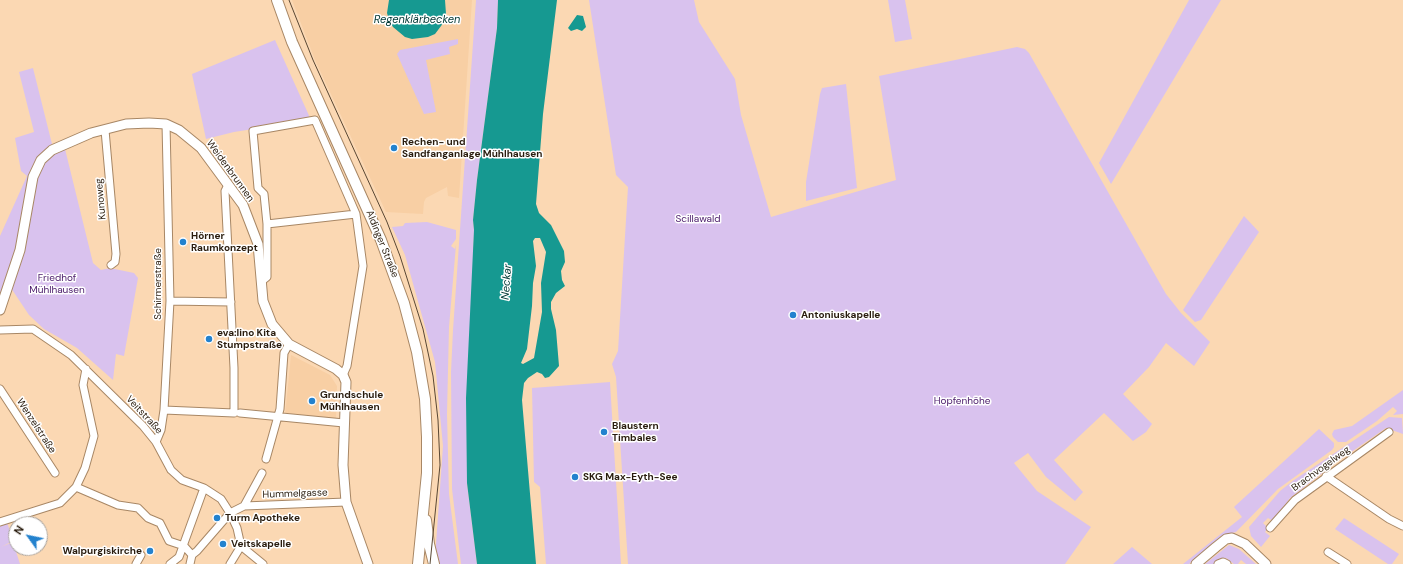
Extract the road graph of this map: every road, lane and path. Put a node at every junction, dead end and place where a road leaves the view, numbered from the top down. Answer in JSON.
{"nodes":[{"id":1,"x":277,"y":0,"type":"edge"},
{"id":2,"x":166,"y":124,"type":"junction"},
{"id":3,"x":105,"y":130,"type":"junction"},
{"id":4,"x":228,"y":185,"type":"junction"},
{"id":5,"x":356,"y":214,"type":"junction"},
{"id":6,"x":267,"y":224,"type":"junction"},
{"id":7,"x":111,"y":265,"type":"dead end"},
{"id":8,"x":262,"y":281,"type":"junction"},
{"id":9,"x":170,"y":301,"type":"junction"},
{"id":10,"x":231,"y":302,"type":"junction"},
{"id":11,"x":0,"y":310,"type":"edge"},
{"id":12,"x":0,"y":330,"type":"edge"},
{"id":13,"x":289,"y":344,"type":"junction"},
{"id":14,"x":86,"y":369,"type":"junction"},
{"id":15,"x":343,"y":375,"type":"junction"},
{"id":16,"x":0,"y":389,"type":"edge"},
{"id":17,"x":164,"y":410,"type":"junction"},
{"id":18,"x":237,"y":413,"type":"junction"},
{"id":19,"x":277,"y":417,"type":"junction"},
{"id":20,"x":344,"y":423,"type":"junction"},
{"id":21,"x":1389,"y":432,"type":"dead end"},
{"id":22,"x":156,"y":442,"type":"junction"},
{"id":23,"x":266,"y":460,"type":"dead end"},
{"id":24,"x":55,"y":473,"type":"dead end"},
{"id":25,"x":262,"y":473,"type":"dead end"},
{"id":26,"x":1326,"y":476,"type":"junction"},
{"id":27,"x":76,"y":487,"type":"junction"},
{"id":28,"x":204,"y":488,"type":"junction"},
{"id":29,"x":346,"y":502,"type":"junction"},
{"id":30,"x":425,"y":504,"type":"junction"},
{"id":31,"x":244,"y":506,"type":"junction"},
{"id":32,"x":230,"y":513,"type":"junction"},
{"id":33,"x":0,"y":522,"type":"edge"},
{"id":34,"x":1403,"y":526,"type":"edge"},
{"id":35,"x":1270,"y":528,"type":"dead end"},
{"id":36,"x":184,"y":546,"type":"junction"},
{"id":37,"x":241,"y":546,"type":"junction"},
{"id":38,"x":1328,"y":552,"type":"dead end"},
{"id":39,"x":141,"y":555,"type":"dead end"},
{"id":40,"x":192,"y":555,"type":"junction"},
{"id":41,"x":136,"y":564,"type":"edge"},
{"id":42,"x":170,"y":564,"type":"edge"},
{"id":43,"x":190,"y":564,"type":"edge"},
{"id":44,"x":230,"y":564,"type":"edge"},
{"id":45,"x":263,"y":564,"type":"edge"},
{"id":46,"x":368,"y":564,"type":"edge"},
{"id":47,"x":418,"y":564,"type":"edge"},
{"id":48,"x":434,"y":564,"type":"edge"},
{"id":49,"x":1196,"y":564,"type":"edge"},
{"id":50,"x":1218,"y":564,"type":"edge"},
{"id":51,"x":1227,"y":564,"type":"edge"},
{"id":52,"x":1266,"y":564,"type":"edge"},
{"id":53,"x":1347,"y":564,"type":"edge"}],
"edges":[{"from":1,"to":30,"type":"main road","name":"Aldinger Straße"},
{"from":2,"to":3,"type":"street","name":"Weidenbrunnen"},
{"from":2,"to":4,"type":"street","name":"Weidenbrunnen"},
{"from":2,"to":9,"type":"street","name":"Schirmerstraße"},
{"from":3,"to":7,"type":"street","name":"Kunoweg"},
{"from":3,"to":11,"type":"street","name":"Weidenbrunnen"},
{"from":4,"to":8,"type":"street","name":"Weidenbrunnen"},
{"from":4,"to":10,"type":"street"},
{"from":5,"to":6,"type":"street","name":"Aldinger Straße"},
{"from":5,"to":6,"type":"street","name":"Aldinger Straße"},
{"from":5,"to":15,"type":"street","name":"Aldinger Straße"},
{"from":6,"to":8,"type":"street"},
{"from":8,"to":13,"type":"street","name":"Weidenbrunnen"},
{"from":9,"to":10,"type":"street"},
{"from":9,"to":17,"type":"street","name":"Schirmerstraße"},
{"from":10,"to":18,"type":"street"},
{"from":12,"to":14,"type":"street","name":"Veitstraße"},
{"from":13,"to":15,"type":"street","name":"Weidenbrunnen"},
{"from":13,"to":19,"type":"street"},
{"from":14,"to":22,"type":"street","name":"Veitstraße"},
{"from":14,"to":27,"type":"street"},
{"from":15,"to":20,"type":"street","name":"Aldinger Straße"},
{"from":16,"to":24,"type":"street","name":"Wenzelstraße"},
{"from":17,"to":18,"type":"street"},
{"from":17,"to":22,"type":"street","name":"Schirmerstraße"},
{"from":18,"to":19,"type":"street"},
{"from":19,"to":20,"type":"street"},
{"from":19,"to":23,"type":"street"},
{"from":20,"to":29,"type":"street","name":"Aldinger Straße"},
{"from":21,"to":26,"type":"street","name":"Brachvogelweg"},
{"from":22,"to":28,"type":"street","name":"Veitstraße"},
{"from":25,"to":31,"type":"street"},
{"from":26,"to":34,"type":"street"},
{"from":26,"to":35,"type":"street","name":"Brachvogelweg"},
{"from":27,"to":33,"type":"street"},
{"from":27,"to":36,"type":"street"},
{"from":28,"to":32,"type":"street","name":"Veitstraße"},
{"from":28,"to":36,"type":"street"},
{"from":29,"to":31,"type":"street","name":"Hummelgasse"},
{"from":29,"to":46,"type":"street","name":"Aldinger Straße"},
{"from":30,"to":47,"type":"main road","name":"Aldinger Straße"},
{"from":30,"to":48,"type":"main road","name":"Aldinger Straße"},
{"from":31,"to":32,"type":"street"},
{"from":32,"to":37,"type":"street","name":"Veitstraße"},
{"from":32,"to":40,"type":"street"},
{"from":36,"to":40,"type":"street"},
{"from":36,"to":42,"type":"street"},
{"from":37,"to":44,"type":"street"},
{"from":37,"to":45,"type":"street"},
{"from":38,"to":53,"type":"street"},
{"from":39,"to":41,"type":"street"},
{"from":40,"to":43,"type":"street"},
{"from":49,"to":52,"type":"street"},
{"from":50,"to":51,"type":"street"}]}
